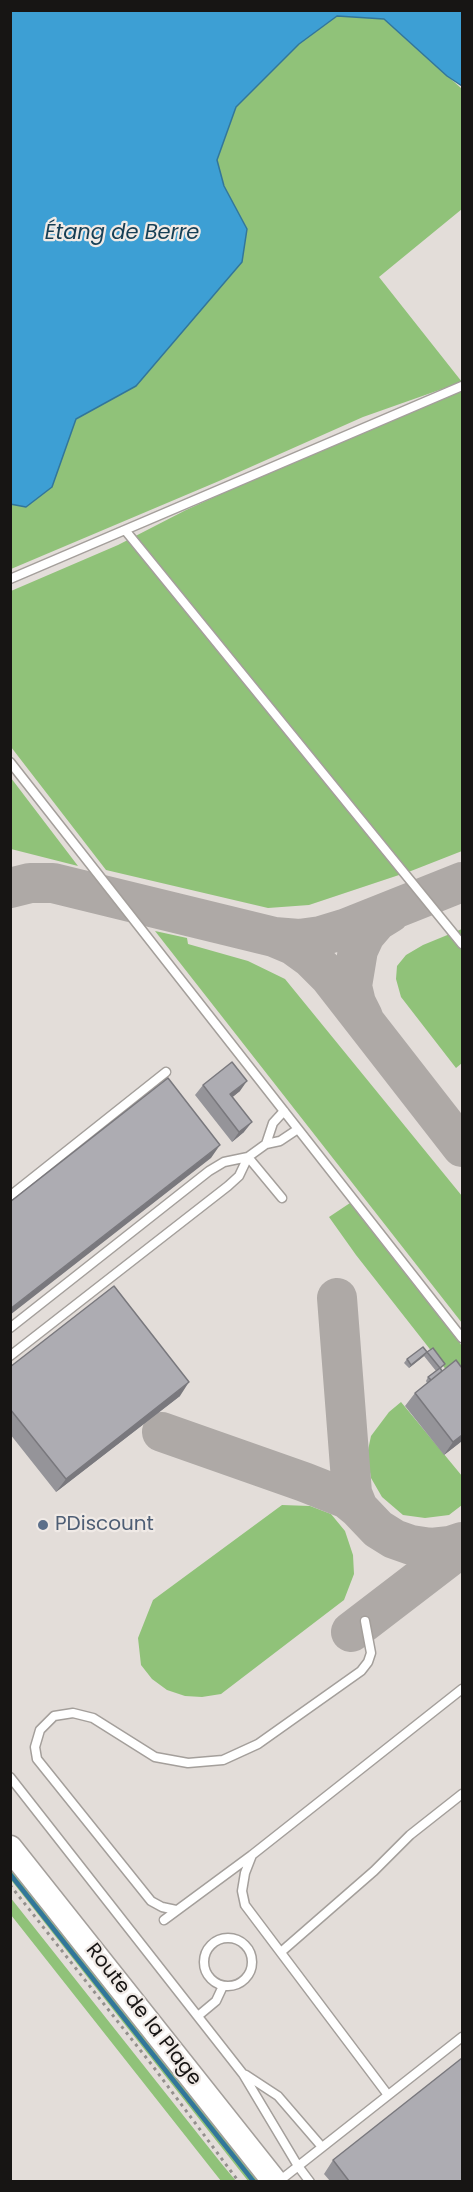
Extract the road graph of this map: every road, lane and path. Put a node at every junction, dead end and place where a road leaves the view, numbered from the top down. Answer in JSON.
{"nodes":[{"id":1,"x":462,"y":386,"type":"edge"},
{"id":2,"x":125,"y":530,"type":"junction"},
{"id":3,"x":10,"y":579,"type":"edge"},
{"id":4,"x":10,"y":762,"type":"edge"},
{"id":5,"x":462,"y":944,"type":"edge"},
{"id":6,"x":166,"y":1072,"type":"dead end"},
{"id":7,"x":284,"y":1111,"type":"junction"},
{"id":8,"x":298,"y":1129,"type":"junction"},
{"id":9,"x":266,"y":1144,"type":"junction"},
{"id":10,"x":248,"y":1157,"type":"junction"},
{"id":11,"x":10,"y":1196,"type":"edge"},
{"id":12,"x":282,"y":1198,"type":"dead end"},
{"id":13,"x":10,"y":1328,"type":"edge"},
{"id":14,"x":462,"y":1338,"type":"edge"},
{"id":15,"x":10,"y":1356,"type":"edge"},
{"id":16,"x":365,"y":1622,"type":"dead end"},
{"id":17,"x":462,"y":1689,"type":"edge"},
{"id":18,"x":10,"y":1777,"type":"edge"},
{"id":19,"x":462,"y":1794,"type":"edge"},
{"id":20,"x":10,"y":1848,"type":"edge"},
{"id":21,"x":252,"y":1854,"type":"junction"},
{"id":22,"x":10,"y":1885,"type":"edge"},
{"id":23,"x":176,"y":1910,"type":"junction"},
{"id":24,"x":164,"y":1920,"type":"dead end"},
{"id":25,"x":281,"y":1952,"type":"junction"},
{"id":26,"x":223,"y":1986,"type":"junction"},
{"id":27,"x":198,"y":2016,"type":"junction"},
{"id":28,"x":462,"y":2037,"type":"edge"},
{"id":29,"x":243,"y":2074,"type":"junction"},
{"id":30,"x":388,"y":2095,"type":"junction"},
{"id":31,"x":322,"y":2147,"type":"junction"},
{"id":32,"x":298,"y":2166,"type":"junction"},
{"id":33,"x":239,"y":2181,"type":"edge"},
{"id":34,"x":277,"y":2181,"type":"edge"},
{"id":35,"x":310,"y":2181,"type":"edge"}],
"edges":[{"from":1,"to":2,"type":"lane"},
{"from":2,"to":3,"type":"lane"},
{"from":2,"to":5,"type":"lane"},
{"from":4,"to":7,"type":"lane"},
{"from":6,"to":11,"type":"lane"},
{"from":7,"to":8,"type":"lane"},
{"from":7,"to":9,"type":"lane"},
{"from":8,"to":9,"type":"lane"},
{"from":8,"to":14,"type":"lane"},
{"from":9,"to":10,"type":"lane"},
{"from":10,"to":12,"type":"lane"},
{"from":10,"to":13,"type":"lane"},
{"from":10,"to":15,"type":"lane"},
{"from":16,"to":23,"type":"lane"},
{"from":17,"to":21,"type":"lane"},
{"from":18,"to":27,"type":"lane"},
{"from":19,"to":25,"type":"lane"},
{"from":20,"to":34,"type":"street","name":"Route de la Plage"},
{"from":21,"to":23,"type":"lane"},
{"from":21,"to":25,"type":"lane"},
{"from":22,"to":33,"type":"path"},
{"from":23,"to":24,"type":"lane"},
{"from":25,"to":30,"type":"lane"},
{"from":26,"to":26,"type":"lane"},
{"from":26,"to":27,"type":"lane"},
{"from":27,"to":29,"type":"lane"},
{"from":28,"to":30,"type":"lane"},
{"from":29,"to":31,"type":"lane"},
{"from":29,"to":32,"type":"lane"},
{"from":30,"to":31,"type":"lane"},
{"from":31,"to":32,"type":"lane"},
{"from":32,"to":34,"type":"lane"},
{"from":32,"to":35,"type":"lane"}]}
